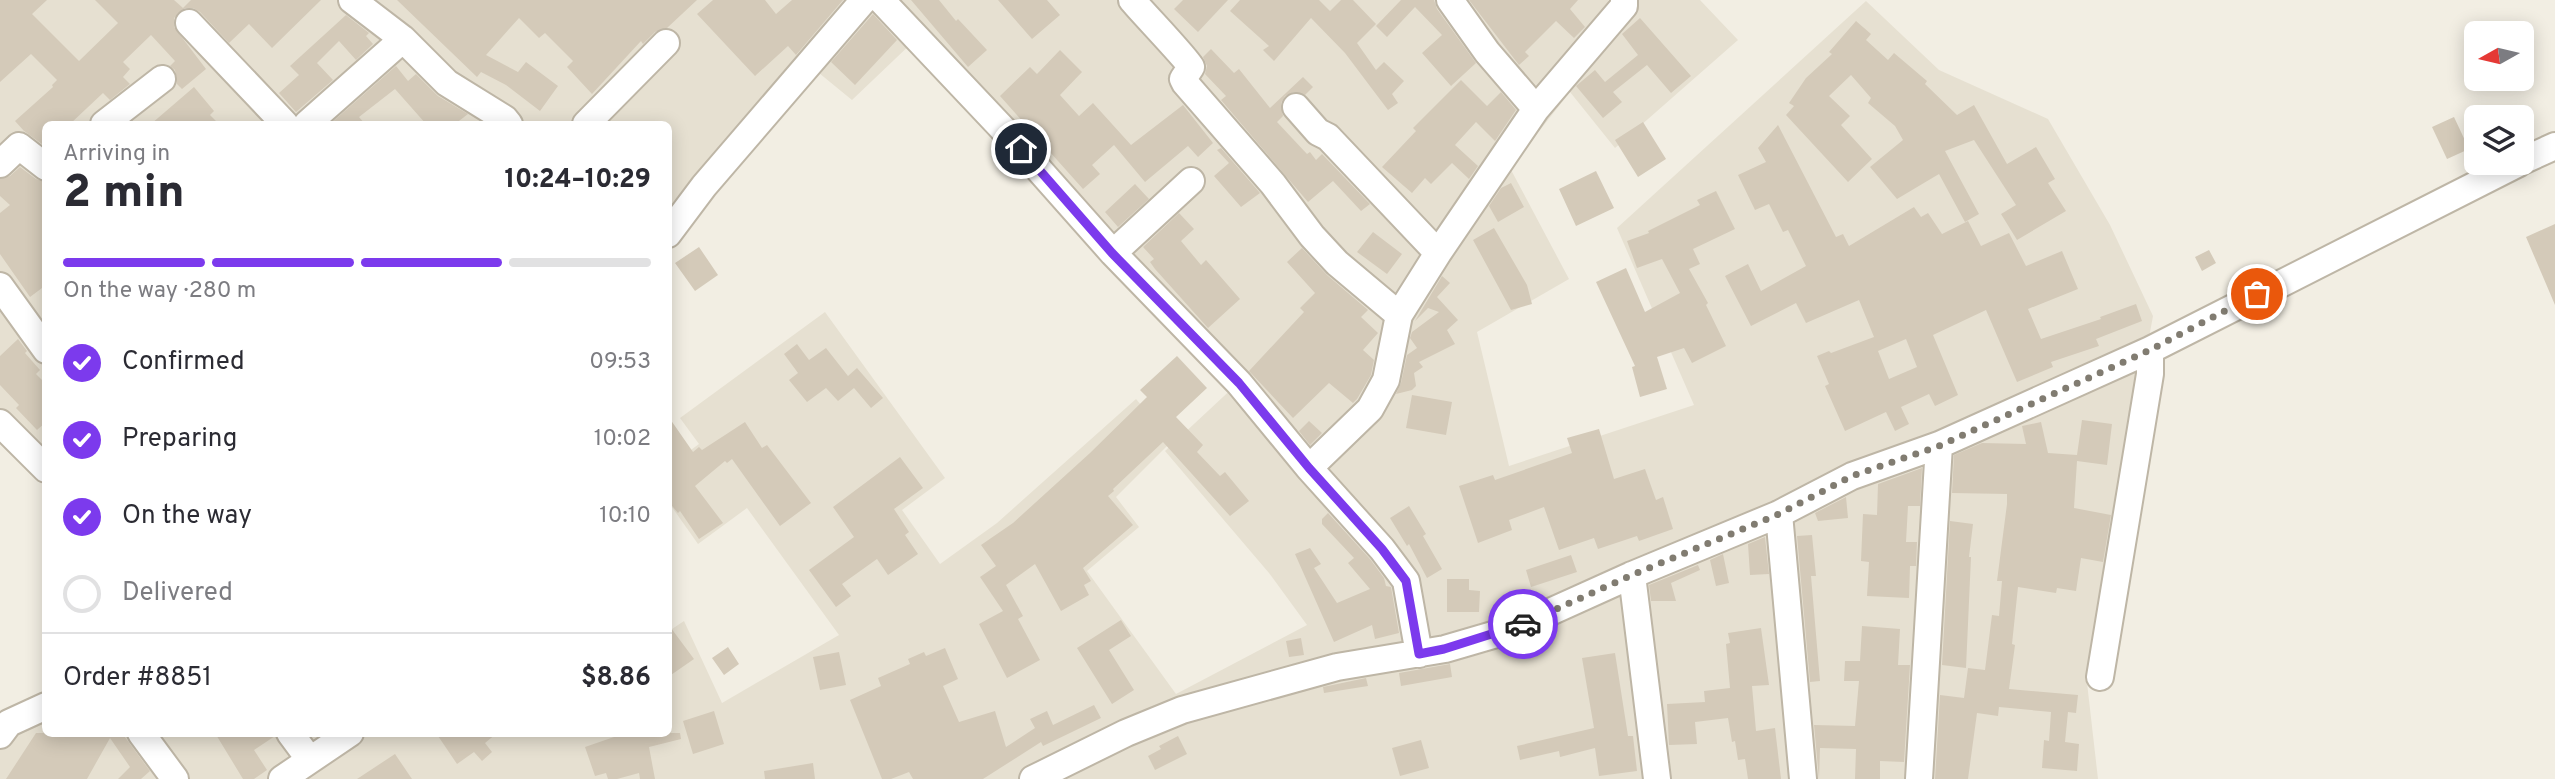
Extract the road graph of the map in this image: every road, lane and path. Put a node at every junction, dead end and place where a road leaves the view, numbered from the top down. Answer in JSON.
{"nodes":[{"id":1,"x":352,"y":0,"type":"edge"},
{"id":2,"x":864,"y":0,"type":"edge"},
{"id":3,"x":881,"y":0,"type":"edge"},
{"id":4,"x":1132,"y":0,"type":"edge"},
{"id":5,"x":1450,"y":0,"type":"edge"},
{"id":6,"x":1624,"y":0,"type":"edge"},
{"id":7,"x":189,"y":23,"type":"dead end"},
{"id":8,"x":402,"y":39,"type":"junction"},
{"id":9,"x":666,"y":43,"type":"dead end"},
{"id":10,"x":162,"y":79,"type":"dead end"},
{"id":11,"x":1296,"y":107,"type":"dead end"},
{"id":12,"x":1536,"y":109,"type":"junction"},
{"id":13,"x":108,"y":121,"type":"edge"},
{"id":14,"x":282,"y":121,"type":"edge"},
{"id":15,"x":309,"y":121,"type":"edge"},
{"id":16,"x":507,"y":121,"type":"edge"},
{"id":17,"x":589,"y":121,"type":"edge"},
{"id":18,"x":2555,"y":146,"type":"edge"},
{"id":19,"x":2534,"y":156,"type":"edge"},
{"id":20,"x":0,"y":164,"type":"edge"},
{"id":21,"x":42,"y":164,"type":"edge"},
{"id":22,"x":2494,"y":175,"type":"edge"},
{"id":23,"x":1191,"y":181,"type":"dead end"},
{"id":24,"x":672,"y":229,"type":"edge"},
{"id":25,"x":1112,"y":253,"type":"junction"},
{"id":26,"x":1438,"y":253,"type":"junction"},
{"id":27,"x":0,"y":286,"type":"edge"},
{"id":28,"x":1399,"y":316,"type":"junction"},
{"id":29,"x":42,"y":345,"type":"edge"},
{"id":30,"x":2150,"y":350,"type":"junction"},
{"id":31,"x":0,"y":423,"type":"edge"},
{"id":32,"x":1939,"y":446,"type":"junction"},
{"id":33,"x":42,"y":465,"type":"edge"},
{"id":34,"x":1309,"y":468,"type":"junction"},
{"id":35,"x":1779,"y":514,"type":"junction"},
{"id":36,"x":1632,"y":575,"type":"junction"},
{"id":37,"x":1419,"y":654,"type":"junction"},
{"id":38,"x":2100,"y":677,"type":"dead end"},
{"id":39,"x":42,"y":708,"type":"edge"},
{"id":40,"x":0,"y":735,"type":"edge"},
{"id":41,"x":144,"y":737,"type":"edge"},
{"id":42,"x":293,"y":737,"type":"edge"},
{"id":43,"x":344,"y":737,"type":"edge"},
{"id":44,"x":310,"y":760,"type":"junction"},
{"id":45,"x":175,"y":779,"type":"edge"},
{"id":46,"x":282,"y":779,"type":"edge"},
{"id":47,"x":1032,"y":779,"type":"edge"},
{"id":48,"x":1657,"y":779,"type":"edge"},
{"id":49,"x":1803,"y":779,"type":"edge"},
{"id":50,"x":1919,"y":779,"type":"edge"}],
"edges":[{"from":1,"to":8,"type":"street"},
{"from":2,"to":24,"type":"street"},
{"from":3,"to":25,"type":"street"},
{"from":4,"to":28,"type":"street"},
{"from":5,"to":12,"type":"street"},
{"from":6,"to":12,"type":"street"},
{"from":7,"to":14,"type":"street"},
{"from":8,"to":15,"type":"street"},
{"from":8,"to":16,"type":"street"},
{"from":9,"to":17,"type":"street"},
{"from":10,"to":13,"type":"street"},
{"from":11,"to":26,"type":"street"},
{"from":12,"to":26,"type":"street"},
{"from":18,"to":19,"type":"street"},
{"from":20,"to":21,"type":"street"},
{"from":22,"to":30,"type":"street"},
{"from":23,"to":25,"type":"street"},
{"from":25,"to":34,"type":"street"},
{"from":26,"to":28,"type":"street"},
{"from":27,"to":29,"type":"street"},
{"from":28,"to":34,"type":"street"},
{"from":30,"to":32,"type":"street"},
{"from":30,"to":38,"type":"street"},
{"from":31,"to":33,"type":"street"},
{"from":32,"to":35,"type":"street"},
{"from":32,"to":50,"type":"street"},
{"from":34,"to":37,"type":"street"},
{"from":35,"to":36,"type":"street"},
{"from":35,"to":49,"type":"street"},
{"from":36,"to":37,"type":"street"},
{"from":36,"to":48,"type":"street"},
{"from":37,"to":47,"type":"street"},
{"from":39,"to":40,"type":"street"},
{"from":41,"to":45,"type":"street"},
{"from":42,"to":44,"type":"street"},
{"from":43,"to":44,"type":"street"},
{"from":44,"to":46,"type":"street"}]}
